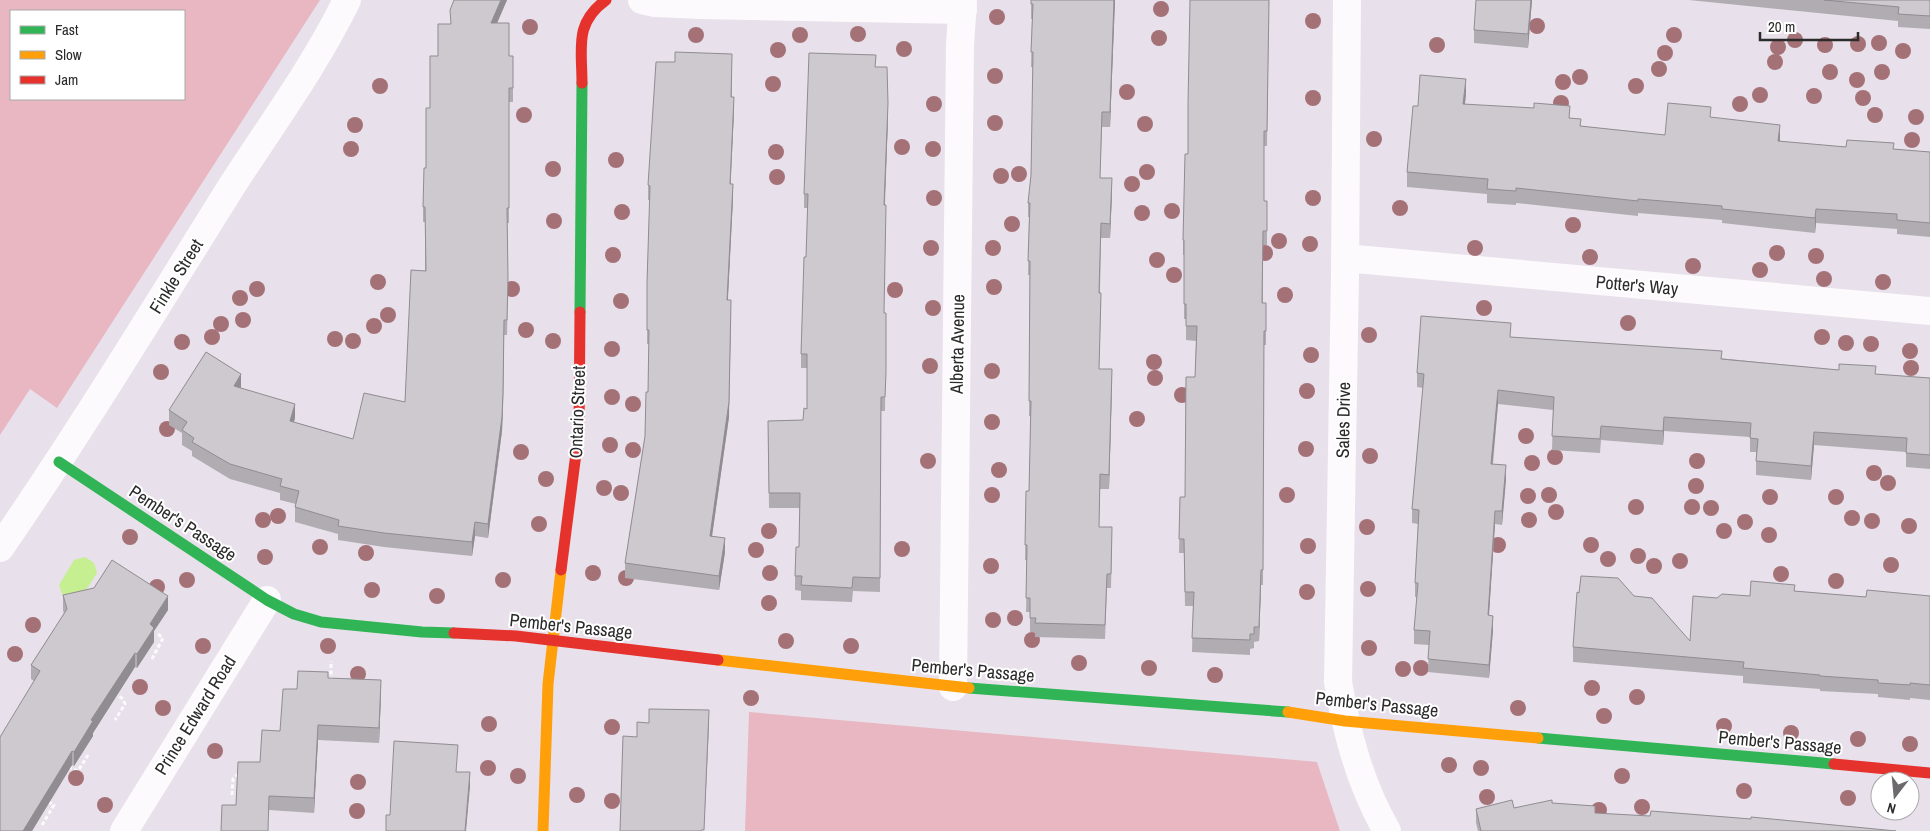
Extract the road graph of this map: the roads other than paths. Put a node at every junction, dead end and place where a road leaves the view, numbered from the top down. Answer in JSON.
{"nodes":[{"id":1,"x":347,"y":0,"type":"edge"},
{"id":2,"x":606,"y":0,"type":"edge"},
{"id":3,"x":642,"y":0,"type":"edge"},
{"id":4,"x":1347,"y":0,"type":"edge"},
{"id":5,"x":963,"y":5,"type":"edge"},
{"id":6,"x":1345,"y":258,"type":"junction"},
{"id":7,"x":1930,"y":311,"type":"edge"},
{"id":8,"x":59,"y":462,"type":"junction"},
{"id":9,"x":0,"y":548,"type":"edge"},
{"id":10,"x":268,"y":600,"type":"junction"},
{"id":11,"x":552,"y":641,"type":"junction"},
{"id":12,"x":952,"y":687,"type":"junction"},
{"id":13,"x":1345,"y":720,"type":"junction"},
{"id":14,"x":1930,"y":773,"type":"edge"},
{"id":15,"x":124,"y":831,"type":"edge"},
{"id":16,"x":544,"y":831,"type":"edge"},
{"id":17,"x":1387,"y":831,"type":"edge"}],
"edges":[{"from":1,"to":8,"type":"street","name":"Finkle Street"},
{"from":2,"to":11,"type":"street","name":"Ontario Street"},
{"from":3,"to":5,"type":"street"},
{"from":4,"to":6,"type":"street","name":"Sales Drive"},
{"from":5,"to":12,"type":"street","name":"Alberta Avenue"},
{"from":6,"to":7,"type":"street","name":"Potter's Way"},
{"from":6,"to":13,"type":"street","name":"Sales Drive"},
{"from":8,"to":9,"type":"street","name":"Finkle Street"},
{"from":8,"to":10,"type":"street","name":"Pember's Passage"},
{"from":10,"to":11,"type":"street","name":"Pember's Passage"},
{"from":10,"to":15,"type":"street","name":"Prince Edward Road"},
{"from":11,"to":12,"type":"street","name":"Pember's Passage"},
{"from":11,"to":16,"type":"street","name":"Ontario Street"},
{"from":12,"to":13,"type":"street","name":"Pember's Passage"},
{"from":13,"to":14,"type":"street","name":"Pember's Passage"},
{"from":13,"to":17,"type":"street","name":"Sales Drive"}]}
